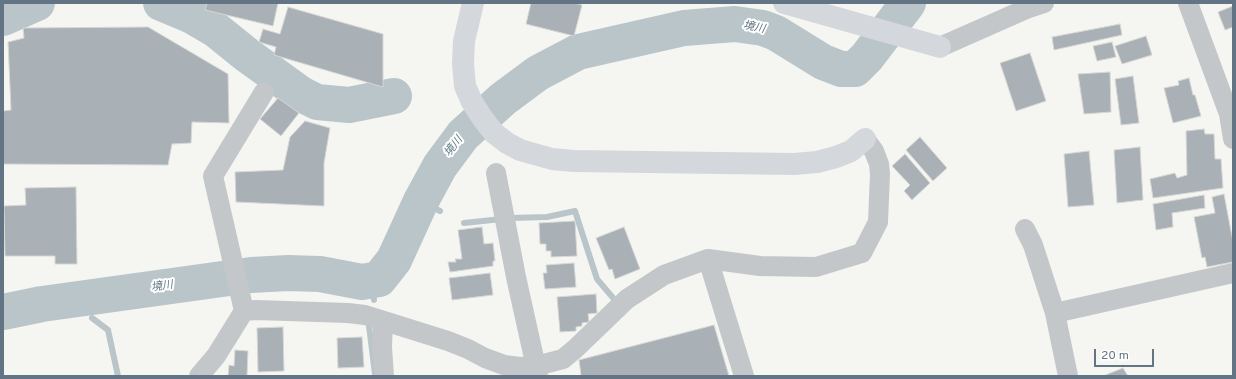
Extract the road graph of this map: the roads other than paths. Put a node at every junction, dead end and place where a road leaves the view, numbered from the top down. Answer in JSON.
{"nodes":[{"id":1,"x":473,"y":3,"type":"edge"},
{"id":2,"x":1044,"y":3,"type":"edge"},
{"id":3,"x":1188,"y":3,"type":"edge"},
{"id":4,"x":795,"y":5,"type":"edge"},
{"id":5,"x":940,"y":47,"type":"joint"},
{"id":6,"x":264,"y":92,"type":"dead end"},
{"id":7,"x":1231,"y":114,"type":"edge"},
{"id":8,"x":865,"y":139,"type":"joint"},
{"id":9,"x":1233,"y":139,"type":"edge"},
{"id":10,"x":496,"y":173,"type":"dead end"},
{"id":11,"x":1025,"y":229,"type":"dead end"},
{"id":12,"x":708,"y":258,"type":"junction"},
{"id":13,"x":1233,"y":273,"type":"edge"},
{"id":14,"x":242,"y":306,"type":"junction"},
{"id":15,"x":1055,"y":313,"type":"junction"},
{"id":16,"x":383,"y":321,"type":"junction"},
{"id":17,"x":537,"y":371,"type":"edge"},
{"id":18,"x":199,"y":376,"type":"edge"},
{"id":19,"x":384,"y":376,"type":"edge"},
{"id":20,"x":744,"y":376,"type":"edge"},
{"id":21,"x":1068,"y":376,"type":"edge"}],
"edges":[{"from":1,"to":8,"type":"street"},
{"from":2,"to":5,"type":"street"},
{"from":3,"to":7,"type":"street"},
{"from":4,"to":5,"type":"street"},
{"from":6,"to":14,"type":"street"},
{"from":7,"to":9,"type":"street"},
{"from":8,"to":12,"type":"street"},
{"from":10,"to":17,"type":"street"},
{"from":11,"to":15,"type":"street"},
{"from":12,"to":17,"type":"street"},
{"from":12,"to":20,"type":"street"},
{"from":13,"to":15,"type":"street"},
{"from":14,"to":16,"type":"street"},
{"from":14,"to":18,"type":"street"},
{"from":15,"to":21,"type":"street"},
{"from":16,"to":17,"type":"street"},
{"from":16,"to":19,"type":"street"}]}
